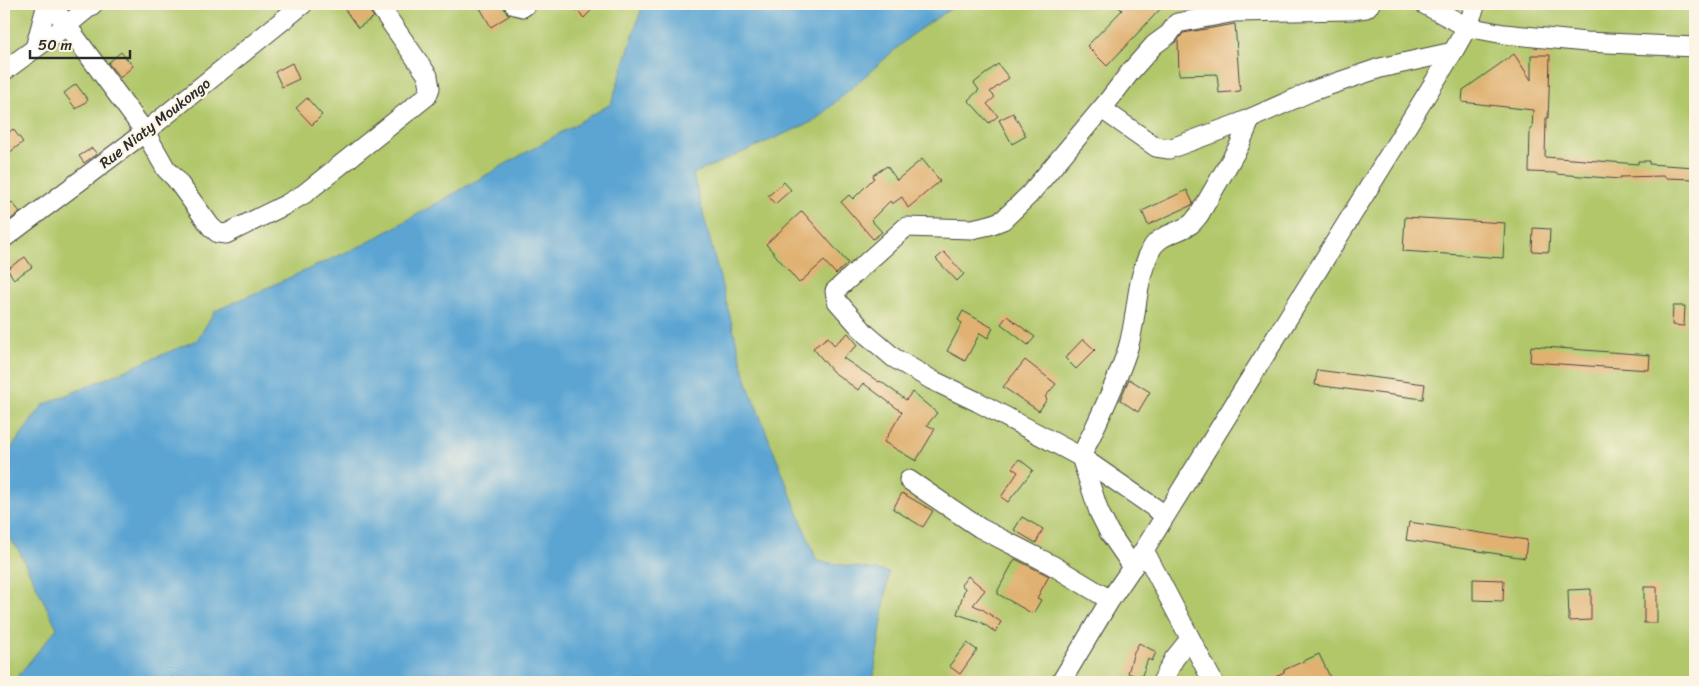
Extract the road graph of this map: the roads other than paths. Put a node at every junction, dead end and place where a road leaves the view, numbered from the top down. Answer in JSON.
{"nodes":[{"id":1,"x":47,"y":4,"type":"edge"},
{"id":2,"x":51,"y":4,"type":"edge"},
{"id":3,"x":93,"y":4,"type":"edge"},
{"id":4,"x":303,"y":4,"type":"edge"},
{"id":5,"x":378,"y":4,"type":"edge"},
{"id":6,"x":1370,"y":4,"type":"edge"},
{"id":7,"x":1424,"y":4,"type":"edge"},
{"id":8,"x":1476,"y":4,"type":"edge"},
{"id":9,"x":67,"y":25,"type":"junction"},
{"id":10,"x":1467,"y":27,"type":"junction"},
{"id":11,"x":1695,"y":47,"type":"edge"},
{"id":12,"x":35,"y":48,"type":"junction"},
{"id":13,"x":1453,"y":52,"type":"junction"},
{"id":14,"x":4,"y":71,"type":"edge"},
{"id":15,"x":1102,"y":109,"type":"junction"},
{"id":16,"x":1251,"y":118,"type":"junction"},
{"id":17,"x":145,"y":132,"type":"junction"},
{"id":18,"x":4,"y":238,"type":"edge"},
{"id":19,"x":1081,"y":457,"type":"junction"},
{"id":20,"x":909,"y":480,"type":"dead end"},
{"id":21,"x":1165,"y":515,"type":"junction"},
{"id":22,"x":1144,"y":550,"type":"junction"},
{"id":23,"x":1133,"y":567,"type":"junction"},
{"id":24,"x":1110,"y":600,"type":"junction"},
{"id":25,"x":1190,"y":639,"type":"junction"},
{"id":26,"x":1061,"y":682,"type":"edge"},
{"id":27,"x":1162,"y":682,"type":"edge"},
{"id":28,"x":1213,"y":682,"type":"edge"}],
"edges":[{"from":1,"to":12,"type":"street"},
{"from":2,"to":9,"type":"street"},
{"from":3,"to":9,"type":"street"},
{"from":4,"to":17,"type":"street","name":"Rue Niaty Moukongo"},
{"from":5,"to":17,"type":"street"},
{"from":6,"to":15,"type":"street"},
{"from":7,"to":10,"type":"street"},
{"from":8,"to":10,"type":"street"},
{"from":9,"to":12,"type":"street"},
{"from":9,"to":17,"type":"street"},
{"from":10,"to":11,"type":"street"},
{"from":10,"to":13,"type":"street"},
{"from":12,"to":14,"type":"street"},
{"from":13,"to":16,"type":"street"},
{"from":13,"to":21,"type":"street"},
{"from":15,"to":16,"type":"street"},
{"from":15,"to":19,"type":"street"},
{"from":16,"to":19,"type":"street"},
{"from":17,"to":18,"type":"street","name":"Rue Niaty Moukongo"},
{"from":19,"to":21,"type":"street"},
{"from":19,"to":23,"type":"street"},
{"from":20,"to":24,"type":"street"},
{"from":21,"to":22,"type":"street"},
{"from":22,"to":23,"type":"street"},
{"from":22,"to":25,"type":"street"},
{"from":23,"to":24,"type":"street"},
{"from":24,"to":26,"type":"street"},
{"from":25,"to":27,"type":"street"},
{"from":25,"to":28,"type":"street"}]}
